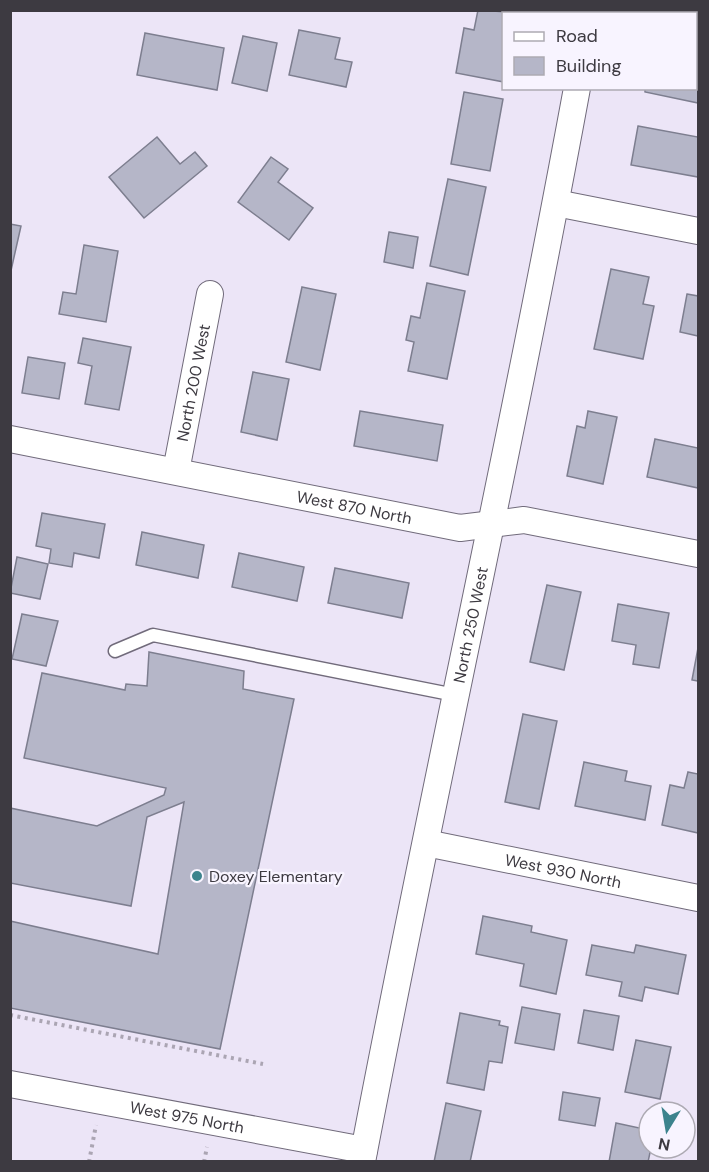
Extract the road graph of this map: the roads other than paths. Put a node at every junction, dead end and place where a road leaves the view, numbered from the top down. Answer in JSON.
{"nodes":[{"id":1,"x":577,"y":90,"type":"edge"},
{"id":2,"x":556,"y":203,"type":"junction"},
{"id":3,"x":699,"y":231,"type":"edge"},
{"id":4,"x":210,"y":294,"type":"dead end"},
{"id":5,"x":10,"y":439,"type":"edge"},
{"id":6,"x":176,"y":471,"type":"junction"},
{"id":7,"x":492,"y":523,"type":"junction"},
{"id":8,"x":699,"y":554,"type":"edge"},
{"id":9,"x":115,"y":651,"type":"dead end"},
{"id":10,"x":455,"y":695,"type":"junction"},
{"id":11,"x":426,"y":843,"type":"junction"},
{"id":12,"x":699,"y":898,"type":"edge"},
{"id":13,"x":10,"y":1084,"type":"edge"},
{"id":14,"x":363,"y":1156,"type":"edge"}],
"edges":[{"from":1,"to":2,"type":"street","name":"North 250 West"},
{"from":2,"to":3,"type":"street"},
{"from":2,"to":7,"type":"street","name":"North 250 West"},
{"from":4,"to":6,"type":"street","name":"North 200 West"},
{"from":5,"to":6,"type":"street","name":"West 870 North"},
{"from":6,"to":7,"type":"street","name":"West 870 North"},
{"from":7,"to":8,"type":"street","name":"West 870 North"},
{"from":7,"to":10,"type":"street","name":"North 250 West"},
{"from":9,"to":10,"type":"lane"},
{"from":10,"to":11,"type":"street","name":"North 250 West"},
{"from":11,"to":12,"type":"street","name":"West 930 North"},
{"from":11,"to":14,"type":"street","name":"North 250 West"},
{"from":13,"to":14,"type":"street","name":"West 975 North"}]}
